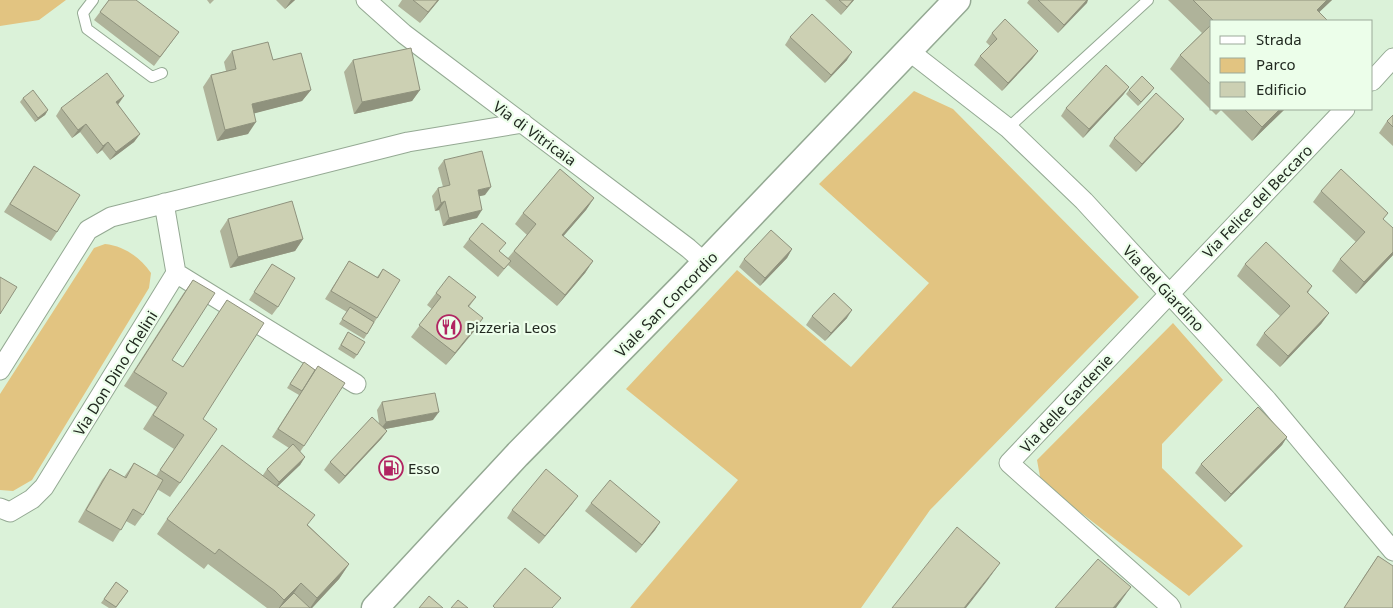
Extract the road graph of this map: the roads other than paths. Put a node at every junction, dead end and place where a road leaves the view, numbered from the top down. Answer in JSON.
{"nodes":[{"id":1,"x":93,"y":0,"type":"edge"},
{"id":2,"x":366,"y":0,"type":"edge"},
{"id":3,"x":957,"y":0,"type":"edge"},
{"id":4,"x":1148,"y":0,"type":"edge"},
{"id":5,"x":909,"y":51,"type":"junction"},
{"id":6,"x":1393,"y":58,"type":"edge"},
{"id":7,"x":162,"y":73,"type":"dead end"},
{"id":8,"x":1373,"y":80,"type":"edge"},
{"id":9,"x":1344,"y":110,"type":"edge"},
{"id":10,"x":523,"y":122,"type":"junction"},
{"id":11,"x":1008,"y":128,"type":"junction"},
{"id":12,"x":164,"y":203,"type":"junction"},
{"id":13,"x":705,"y":264,"type":"junction"},
{"id":14,"x":176,"y":273,"type":"junction"},
{"id":15,"x":1168,"y":294,"type":"junction"},
{"id":16,"x":0,"y":370,"type":"edge"},
{"id":17,"x":356,"y":384,"type":"dead end"},
{"id":18,"x":0,"y":508,"type":"edge"},
{"id":19,"x":1393,"y":551,"type":"edge"},
{"id":20,"x":375,"y":608,"type":"edge"},
{"id":21,"x":1170,"y":608,"type":"edge"}],
"edges":[{"from":1,"to":7,"type":"lane"},
{"from":2,"to":10,"type":"street","name":"Via di Vitricaia"},
{"from":3,"to":5,"type":"main road","name":"Viale San Concordio"},
{"from":4,"to":11,"type":"lane"},
{"from":5,"to":11,"type":"street","name":"Via del Giardino"},
{"from":5,"to":13,"type":"main road","name":"Viale San Concordio"},
{"from":6,"to":8,"type":"street"},
{"from":9,"to":15,"type":"street","name":"Via Felice del Beccaro"},
{"from":10,"to":12,"type":"street"},
{"from":10,"to":13,"type":"street","name":"Via di Vitricaia"},
{"from":11,"to":15,"type":"street","name":"Via del Giardino"},
{"from":12,"to":14,"type":"street"},
{"from":12,"to":16,"type":"street"},
{"from":13,"to":20,"type":"main road","name":"Viale San Concordio"},
{"from":14,"to":17,"type":"street"},
{"from":14,"to":18,"type":"street","name":"Via Don Dino Chelini"},
{"from":15,"to":19,"type":"street","name":"Via del Giardino"},
{"from":15,"to":21,"type":"street","name":"Via delle Gardenie"}]}
